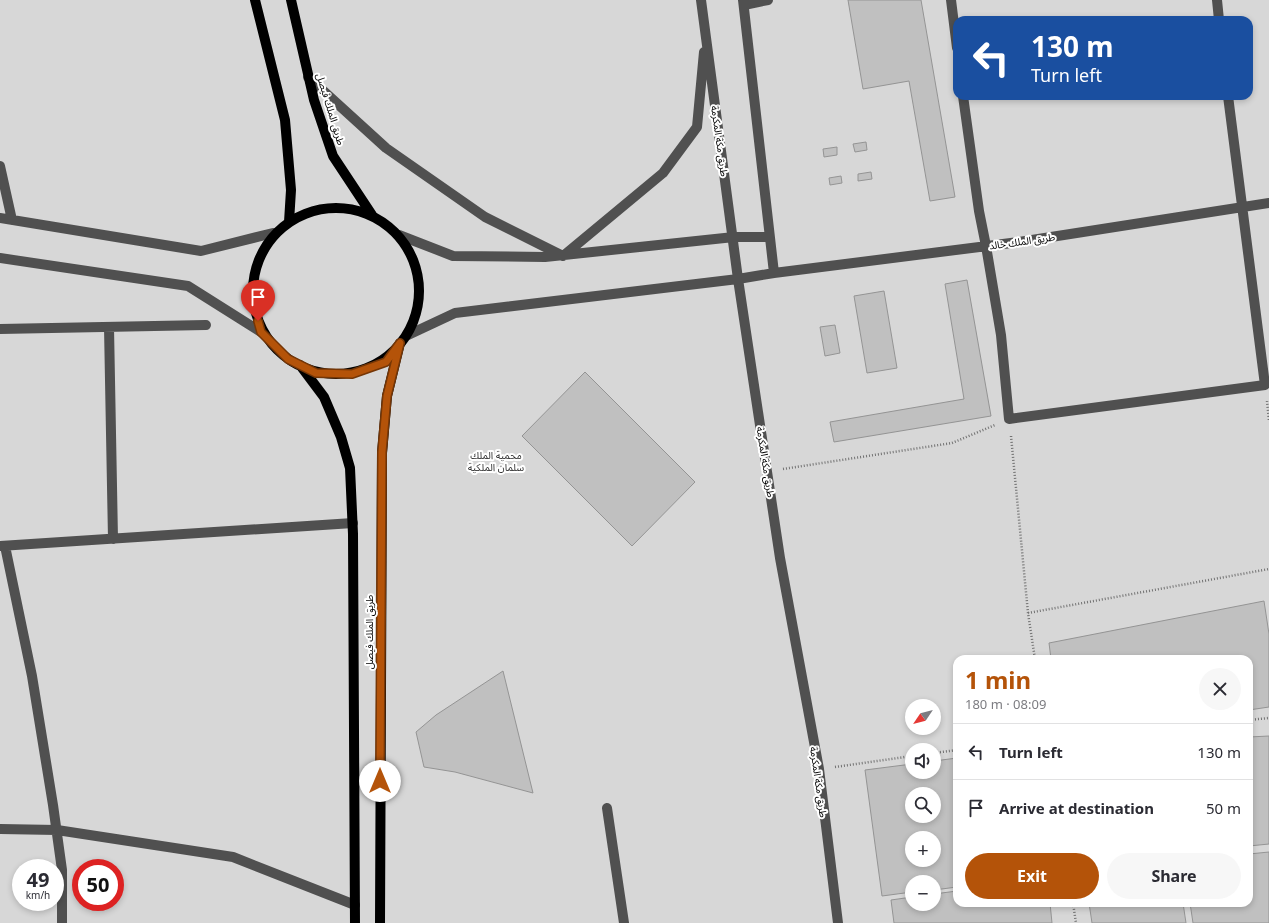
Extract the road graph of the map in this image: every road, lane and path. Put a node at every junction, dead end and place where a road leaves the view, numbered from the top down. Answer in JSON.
{"nodes":[{"id":1,"x":254,"y":0,"type":"edge"},
{"id":2,"x":291,"y":0,"type":"edge"},
{"id":3,"x":701,"y":0,"type":"edge"},
{"id":4,"x":768,"y":0,"type":"edge"},
{"id":5,"x":951,"y":0,"type":"edge"},
{"id":6,"x":1216,"y":0,"type":"edge"},
{"id":7,"x":744,"y":2,"type":"edge"},
{"id":8,"x":953,"y":16,"type":"edge"},
{"id":9,"x":1218,"y":16,"type":"edge"},
{"id":10,"x":706,"y":34,"type":"junction"},
{"id":11,"x":308,"y":77,"type":"junction"},
{"id":12,"x":964,"y":100,"type":"edge"},
{"id":13,"x":1228,"y":100,"type":"edge"},
{"id":14,"x":0,"y":166,"type":"edge"},
{"id":15,"x":1269,"y":203,"type":"edge"},
{"id":16,"x":1241,"y":207,"type":"junction"},
{"id":17,"x":372,"y":215,"type":"junction"},
{"id":18,"x":0,"y":218,"type":"edge"},
{"id":19,"x":12,"y":220,"type":"junction"},
{"id":20,"x":289,"y":222,"type":"junction"},
{"id":21,"x":273,"y":234,"type":"junction"},
{"id":22,"x":399,"y":236,"type":"junction"},
{"id":23,"x":734,"y":237,"type":"junction"},
{"id":24,"x":769,"y":237,"type":"junction"},
{"id":25,"x":986,"y":246,"type":"junction"},
{"id":26,"x":563,"y":256,"type":"junction"},
{"id":27,"x":0,"y":258,"type":"edge"},
{"id":28,"x":774,"y":273,"type":"junction"},
{"id":29,"x":738,"y":279,"type":"junction"},
{"id":30,"x":206,"y":325,"type":"dead end"},
{"id":31,"x":109,"y":327,"type":"junction"},
{"id":32,"x":0,"y":329,"type":"edge"},
{"id":33,"x":261,"y":332,"type":"junction"},
{"id":34,"x":408,"y":335,"type":"junction"},
{"id":35,"x":400,"y":343,"type":"junction"},
{"id":36,"x":300,"y":365,"type":"junction"},
{"id":37,"x":1009,"y":419,"type":"junction"},
{"id":38,"x":767,"y":471,"type":"junction"},
{"id":39,"x":353,"y":523,"type":"junction"},
{"id":40,"x":113,"y":539,"type":"junction"},
{"id":41,"x":2,"y":546,"type":"edge"},
{"id":42,"x":1269,"y":569,"type":"edge"},
{"id":43,"x":1028,"y":613,"type":"junction"},
{"id":44,"x":1034,"y":655,"type":"edge"},
{"id":45,"x":1269,"y":718,"type":"edge"},
{"id":46,"x":1253,"y":720,"type":"edge"},
{"id":47,"x":953,"y":751,"type":"edge"},
{"id":48,"x":941,"y":752,"type":"edge"},
{"id":49,"x":905,"y":757,"type":"edge"},
{"id":50,"x":819,"y":770,"type":"junction"},
{"id":51,"x":607,"y":808,"type":"dead end"},
{"id":52,"x":0,"y":829,"type":"edge"},
{"id":53,"x":57,"y":830,"type":"junction"},
{"id":54,"x":355,"y":905,"type":"junction"},
{"id":55,"x":1074,"y":907,"type":"edge"},
{"id":56,"x":62,"y":923,"type":"edge"},
{"id":57,"x":355,"y":923,"type":"edge"},
{"id":58,"x":380,"y":923,"type":"edge"},
{"id":59,"x":624,"y":923,"type":"edge"},
{"id":60,"x":838,"y":923,"type":"edge"},
{"id":61,"x":1076,"y":923,"type":"edge"}],
"edges":[{"from":1,"to":20,"type":"main road"},
{"from":2,"to":11,"type":"main road","name":"طريق الملك فيصل"},
{"from":3,"to":10,"type":"street","name":"طريق مكة المكرمة"},
{"from":4,"to":7,"type":"street"},
{"from":5,"to":8,"type":"street"},
{"from":6,"to":9,"type":"street"},
{"from":7,"to":24,"type":"street"},
{"from":10,"to":23,"type":"street","name":"طريق مكة المكرمة"},
{"from":10,"to":26,"type":"street"},
{"from":11,"to":17,"type":"main road","name":"طريق الملك فيصل"},
{"from":11,"to":26,"type":"street"},
{"from":12,"to":25,"type":"street"},
{"from":13,"to":16,"type":"street"},
{"from":14,"to":19,"type":"street"},
{"from":15,"to":16,"type":"street","name":"طريق الملك خالد"},
{"from":16,"to":25,"type":"street","name":"طريق الملك خالد"},
{"from":16,"to":37,"type":"street"},
{"from":17,"to":20,"type":"main road"},
{"from":17,"to":22,"type":"main road"},
{"from":18,"to":19,"type":"street"},
{"from":19,"to":21,"type":"street"},
{"from":20,"to":21,"type":"main road"},
{"from":21,"to":33,"type":"main road"},
{"from":22,"to":26,"type":"street"},
{"from":22,"to":34,"type":"main road"},
{"from":23,"to":24,"type":"street"},
{"from":23,"to":26,"type":"street"},
{"from":23,"to":29,"type":"street","name":"طريق مكة المكرمة"},
{"from":24,"to":28,"type":"street"},
{"from":25,"to":28,"type":"street","name":"طريق الملك خالد"},
{"from":25,"to":37,"type":"street"},
{"from":27,"to":33,"type":"street"},
{"from":28,"to":29,"type":"street","name":"طريق الملك خالد"},
{"from":29,"to":34,"type":"street","name":"طريق الملك خالد"},
{"from":29,"to":38,"type":"street","name":"طريق مكة المكرمة"},
{"from":30,"to":31,"type":"street"},
{"from":31,"to":32,"type":"street"},
{"from":31,"to":40,"type":"street"},
{"from":33,"to":36,"type":"main road"},
{"from":34,"to":35,"type":"main road"},
{"from":35,"to":36,"type":"main road"},
{"from":35,"to":58,"type":"main road","name":"طريق الملك فيصل"},
{"from":36,"to":39,"type":"main road","name":"طريق الملك فيصل"},
{"from":37,"to":38,"type":"path"},
{"from":37,"to":43,"type":"path"},
{"from":38,"to":50,"type":"street","name":"طريق مكة المكرمة"},
{"from":39,"to":40,"type":"street"},
{"from":39,"to":54,"type":"main road","name":"طريق الملك فيصل"},
{"from":40,"to":41,"type":"street"},
{"from":41,"to":53,"type":"street"},
{"from":42,"to":43,"type":"path"},
{"from":43,"to":44,"type":"path"},
{"from":45,"to":46,"type":"path"},
{"from":47,"to":48,"type":"path"},
{"from":49,"to":50,"type":"path"},
{"from":50,"to":60,"type":"street","name":"طريق مكة المكرمة"},
{"from":51,"to":59,"type":"street"},
{"from":52,"to":53,"type":"street"},
{"from":53,"to":54,"type":"street"},
{"from":53,"to":56,"type":"street"},
{"from":54,"to":57,"type":"main road","name":"طريق الملك فيصل"},
{"from":55,"to":61,"type":"path"}]}
